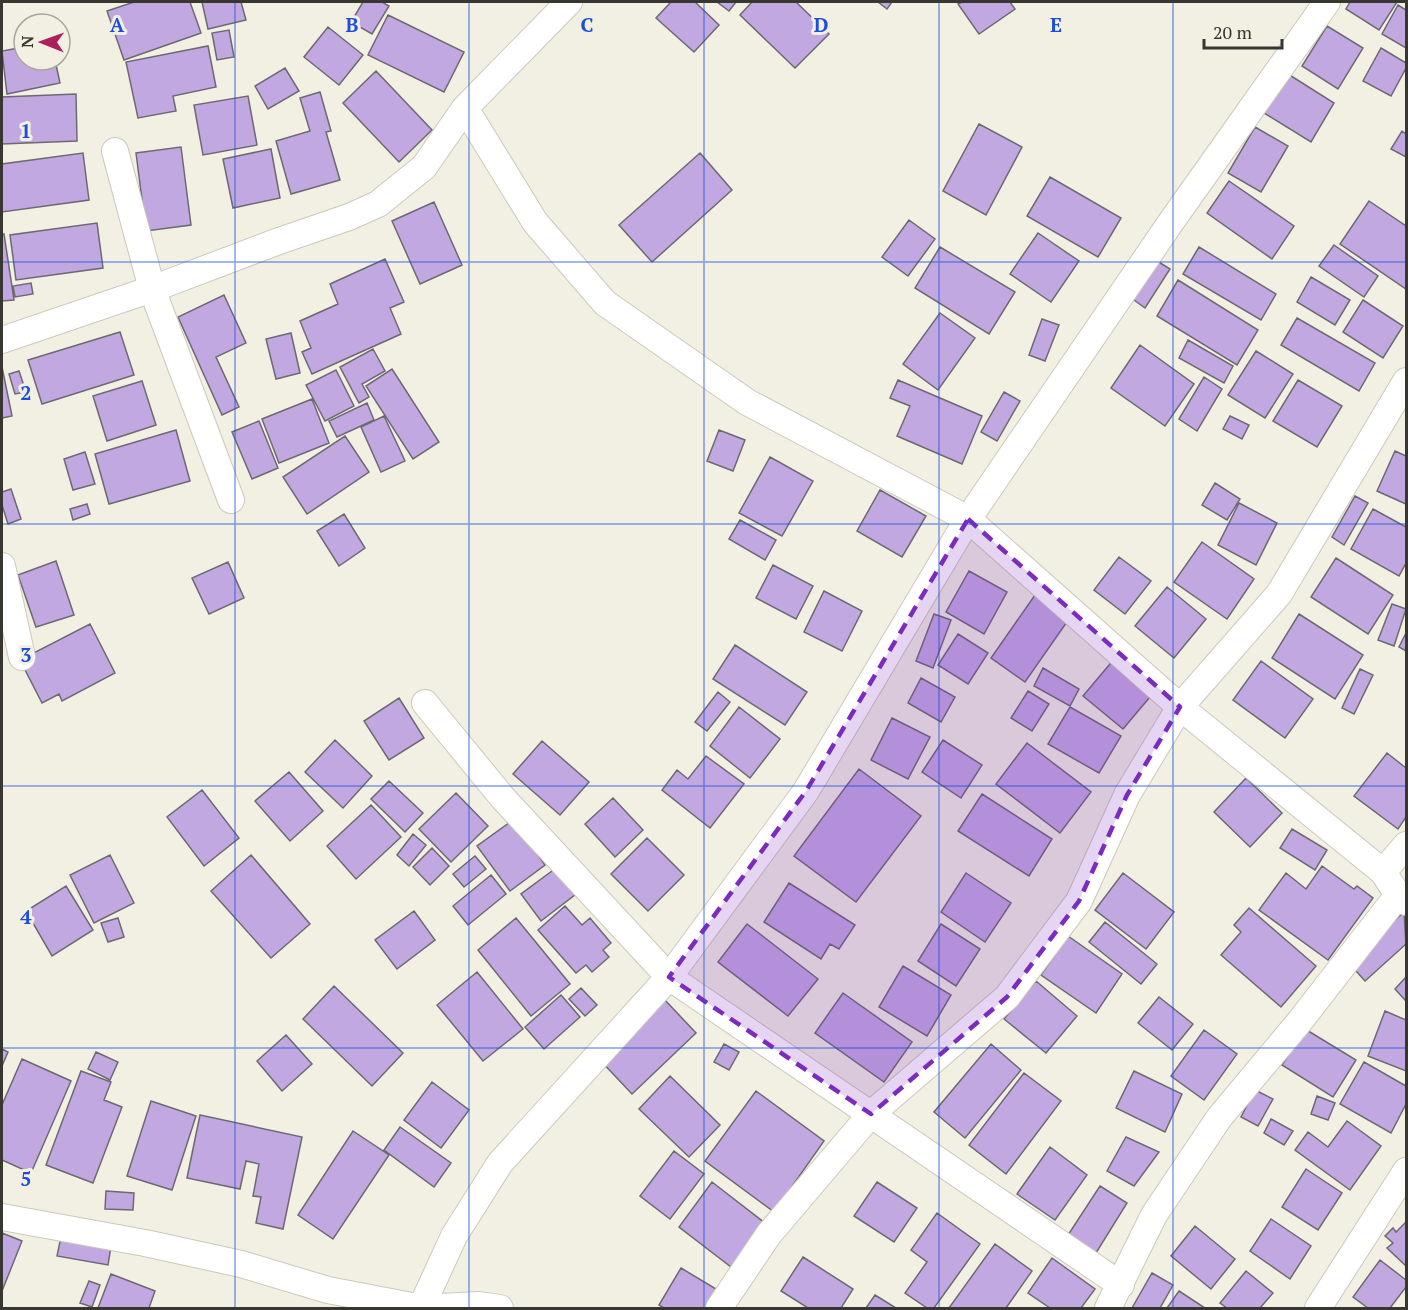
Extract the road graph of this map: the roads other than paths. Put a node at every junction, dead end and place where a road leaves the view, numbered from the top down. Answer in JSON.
{"nodes":[{"id":1,"x":569,"y":2,"type":"edge"},
{"id":2,"x":1327,"y":2,"type":"edge"},
{"id":3,"x":465,"y":108,"type":"junction"},
{"id":4,"x":115,"y":152,"type":"dead end"},
{"id":5,"x":152,"y":289,"type":"junction"},
{"id":6,"x":2,"y":340,"type":"edge"},
{"id":7,"x":1407,"y":381,"type":"edge"},
{"id":8,"x":231,"y":500,"type":"dead end"},
{"id":9,"x":969,"y":519,"type":"junction"},
{"id":10,"x":2,"y":566,"type":"edge"},
{"id":11,"x":22,"y":657,"type":"dead end"},
{"id":12,"x":425,"y":704,"type":"dead end"},
{"id":13,"x":1180,"y":707,"type":"junction"},
{"id":14,"x":1407,"y":845,"type":"edge"},
{"id":15,"x":1383,"y":872,"type":"junction"},
{"id":16,"x":1402,"y":899,"type":"edge"},
{"id":17,"x":669,"y":977,"type":"junction"},
{"id":18,"x":871,"y":1114,"type":"junction"},
{"id":19,"x":1407,"y":1172,"type":"edge"},
{"id":20,"x":2,"y":1217,"type":"edge"},
{"id":21,"x":1120,"y":1285,"type":"junction"},
{"id":22,"x":422,"y":1308,"type":"edge"},
{"id":23,"x":500,"y":1308,"type":"edge"},
{"id":24,"x":719,"y":1308,"type":"edge"},
{"id":25,"x":1108,"y":1308,"type":"edge"},
{"id":26,"x":1318,"y":1308,"type":"edge"}],
"edges":[{"from":1,"to":3,"type":"street"},
{"from":2,"to":9,"type":"street"},
{"from":3,"to":5,"type":"street"},
{"from":3,"to":9,"type":"street"},
{"from":4,"to":5,"type":"street"},
{"from":5,"to":6,"type":"street"},
{"from":5,"to":8,"type":"street"},
{"from":7,"to":13,"type":"street"},
{"from":9,"to":13,"type":"street"},
{"from":9,"to":17,"type":"street"},
{"from":10,"to":11,"type":"street"},
{"from":12,"to":17,"type":"street"},
{"from":13,"to":15,"type":"street"},
{"from":13,"to":18,"type":"street"},
{"from":14,"to":15,"type":"street"},
{"from":15,"to":16,"type":"street"},
{"from":16,"to":21,"type":"street"},
{"from":17,"to":18,"type":"street"},
{"from":17,"to":22,"type":"street"},
{"from":18,"to":21,"type":"street"},
{"from":18,"to":24,"type":"street"},
{"from":19,"to":26,"type":"street"},
{"from":20,"to":22,"type":"street"},
{"from":21,"to":25,"type":"street"},
{"from":22,"to":23,"type":"street"}]}
